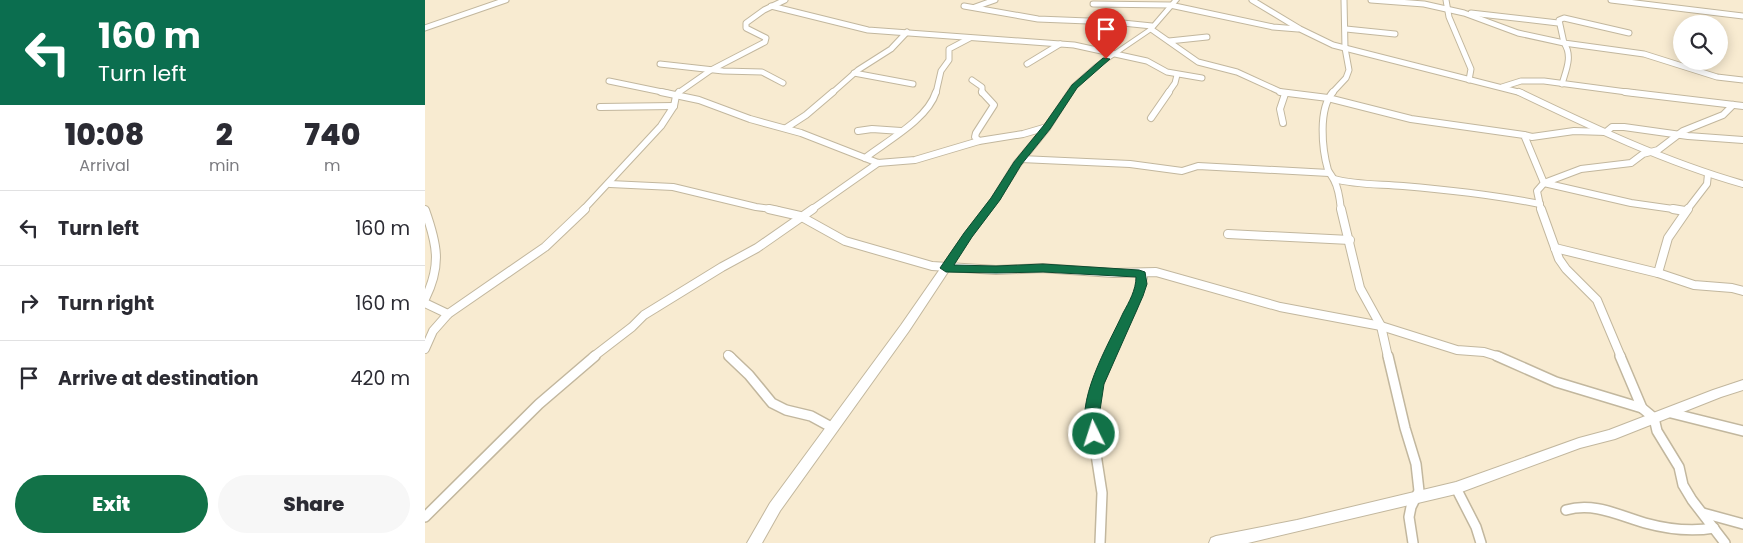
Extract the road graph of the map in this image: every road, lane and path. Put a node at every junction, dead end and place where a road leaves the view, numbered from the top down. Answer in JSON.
{"nodes":[{"id":1,"x":505,"y":0,"type":"edge"},
{"id":2,"x":785,"y":0,"type":"edge"},
{"id":3,"x":995,"y":0,"type":"edge"},
{"id":4,"x":1252,"y":0,"type":"edge"},
{"id":5,"x":1344,"y":0,"type":"edge"},
{"id":6,"x":1371,"y":0,"type":"edge"},
{"id":7,"x":1446,"y":0,"type":"edge"},
{"id":8,"x":1611,"y":0,"type":"edge"},
{"id":9,"x":1173,"y":3,"type":"edge"},
{"id":10,"x":1093,"y":4,"type":"dead end"},
{"id":11,"x":771,"y":6,"type":"junction"},
{"id":12,"x":964,"y":6,"type":"dead end"},
{"id":13,"x":974,"y":7,"type":"junction"},
{"id":14,"x":1446,"y":9,"type":"junction"},
{"id":15,"x":1464,"y":13,"type":"junction"},
{"id":16,"x":1743,"y":16,"type":"edge"},
{"id":17,"x":1558,"y":23,"type":"junction"},
{"id":18,"x":425,"y":28,"type":"edge"},
{"id":19,"x":1151,"y":28,"type":"junction"},
{"id":20,"x":1346,"y":29,"type":"junction"},
{"id":21,"x":1299,"y":30,"type":"junction"},
{"id":22,"x":907,"y":32,"type":"junction"},
{"id":23,"x":1629,"y":33,"type":"dead end"},
{"id":24,"x":1395,"y":34,"type":"dead end"},
{"id":25,"x":973,"y":37,"type":"junction"},
{"id":26,"x":1207,"y":37,"type":"dead end"},
{"id":27,"x":1169,"y":41,"type":"junction"},
{"id":28,"x":1564,"y":43,"type":"junction"},
{"id":29,"x":1060,"y":44,"type":"junction"},
{"id":30,"x":1345,"y":48,"type":"junction"},
{"id":31,"x":1115,"y":54,"type":"junction"},
{"id":32,"x":660,"y":64,"type":"dead end"},
{"id":33,"x":1027,"y":64,"type":"dead end"},
{"id":34,"x":711,"y":70,"type":"junction"},
{"id":35,"x":854,"y":73,"type":"junction"},
{"id":36,"x":1177,"y":74,"type":"junction"},
{"id":37,"x":1203,"y":78,"type":"dead end"},
{"id":38,"x":972,"y":80,"type":"dead end"},
{"id":39,"x":1469,"y":80,"type":"junction"},
{"id":40,"x":1743,"y":80,"type":"edge"},
{"id":41,"x":609,"y":81,"type":"dead end"},
{"id":42,"x":783,"y":83,"type":"dead end"},
{"id":43,"x":913,"y":84,"type":"dead end"},
{"id":44,"x":1562,"y":84,"type":"junction"},
{"id":45,"x":1502,"y":87,"type":"junction"},
{"id":46,"x":1285,"y":94,"type":"junction"},
{"id":47,"x":679,"y":95,"type":"junction"},
{"id":48,"x":1328,"y":98,"type":"junction"},
{"id":49,"x":1733,"y":105,"type":"junction"},
{"id":50,"x":675,"y":106,"type":"junction"},
{"id":51,"x":1743,"y":106,"type":"edge"},
{"id":52,"x":600,"y":107,"type":"dead end"},
{"id":53,"x":1151,"y":118,"type":"dead end"},
{"id":54,"x":1283,"y":123,"type":"dead end"},
{"id":55,"x":1589,"y":124,"type":"junction"},
{"id":56,"x":1047,"y":127,"type":"junction"},
{"id":57,"x":1612,"y":127,"type":"junction"},
{"id":58,"x":786,"y":128,"type":"junction"},
{"id":59,"x":858,"y":131,"type":"dead end"},
{"id":60,"x":901,"y":131,"type":"junction"},
{"id":61,"x":1606,"y":132,"type":"junction"},
{"id":62,"x":1677,"y":134,"type":"junction"},
{"id":63,"x":1743,"y":134,"type":"edge"},
{"id":64,"x":1524,"y":135,"type":"junction"},
{"id":65,"x":1730,"y":138,"type":"junction"},
{"id":66,"x":1743,"y":140,"type":"edge"},
{"id":67,"x":979,"y":141,"type":"junction"},
{"id":68,"x":1653,"y":152,"type":"junction"},
{"id":69,"x":865,"y":158,"type":"junction"},
{"id":70,"x":1021,"y":159,"type":"junction"},
{"id":71,"x":878,"y":163,"type":"junction"},
{"id":72,"x":1708,"y":174,"type":"junction"},
{"id":73,"x":1331,"y":176,"type":"junction"},
{"id":74,"x":1544,"y":183,"type":"junction"},
{"id":75,"x":610,"y":184,"type":"junction"},
{"id":76,"x":1743,"y":184,"type":"edge"},
{"id":77,"x":1539,"y":204,"type":"junction"},
{"id":78,"x":425,"y":210,"type":"edge"},
{"id":79,"x":1685,"y":211,"type":"junction"},
{"id":80,"x":800,"y":216,"type":"junction"},
{"id":81,"x":1228,"y":234,"type":"dead end"},
{"id":82,"x":1350,"y":240,"type":"junction"},
{"id":83,"x":1555,"y":248,"type":"junction"},
{"id":84,"x":946,"y":268,"type":"junction"},
{"id":85,"x":1139,"y":273,"type":"junction"},
{"id":86,"x":1658,"y":273,"type":"junction"},
{"id":87,"x":1743,"y":291,"type":"edge"},
{"id":88,"x":425,"y":301,"type":"edge"},
{"id":89,"x":448,"y":314,"type":"junction"},
{"id":90,"x":1381,"y":326,"type":"junction"},
{"id":91,"x":425,"y":349,"type":"edge"},
{"id":92,"x":728,"y":355,"type":"dead end"},
{"id":93,"x":1743,"y":385,"type":"edge"},
{"id":94,"x":1643,"y":408,"type":"junction"},
{"id":95,"x":1671,"y":413,"type":"junction"},
{"id":96,"x":1654,"y":418,"type":"junction"},
{"id":97,"x":833,"y":428,"type":"junction"},
{"id":98,"x":1743,"y":431,"type":"edge"},
{"id":99,"x":1456,"y":488,"type":"junction"},
{"id":100,"x":1415,"y":498,"type":"junction"},
{"id":101,"x":1566,"y":510,"type":"dead end"},
{"id":102,"x":1703,"y":513,"type":"junction"},
{"id":103,"x":425,"y":517,"type":"edge"},
{"id":104,"x":1743,"y":524,"type":"edge"},
{"id":105,"x":1714,"y":528,"type":"junction"},
{"id":106,"x":754,"y":543,"type":"edge"},
{"id":107,"x":1100,"y":543,"type":"edge"},
{"id":108,"x":1216,"y":543,"type":"edge"},
{"id":109,"x":1413,"y":543,"type":"edge"},
{"id":110,"x":1481,"y":543,"type":"edge"},
{"id":111,"x":1725,"y":543,"type":"edge"}],
"edges":[{"from":1,"to":18,"type":"street"},
{"from":2,"to":11,"type":"street"},
{"from":3,"to":13,"type":"street"},
{"from":4,"to":21,"type":"street"},
{"from":5,"to":20,"type":"street"},
{"from":6,"to":14,"type":"street"},
{"from":7,"to":14,"type":"street"},
{"from":8,"to":16,"type":"street"},
{"from":9,"to":10,"type":"street"},
{"from":9,"to":19,"type":"street"},
{"from":9,"to":21,"type":"street"},
{"from":11,"to":22,"type":"street"},
{"from":11,"to":34,"type":"street"},
{"from":12,"to":13,"type":"street"},
{"from":13,"to":19,"type":"street"},
{"from":14,"to":15,"type":"street"},
{"from":14,"to":39,"type":"street"},
{"from":15,"to":17,"type":"street"},
{"from":15,"to":28,"type":"street"},
{"from":17,"to":23,"type":"street"},
{"from":17,"to":28,"type":"street"},
{"from":19,"to":27,"type":"street"},
{"from":19,"to":31,"type":"street"},
{"from":20,"to":24,"type":"street"},
{"from":20,"to":30,"type":"street"},
{"from":21,"to":30,"type":"street"},
{"from":22,"to":25,"type":"street"},
{"from":22,"to":35,"type":"street"},
{"from":25,"to":29,"type":"street"},
{"from":25,"to":60,"type":"street"},
{"from":26,"to":27,"type":"street"},
{"from":27,"to":46,"type":"street"},
{"from":28,"to":40,"type":"street"},
{"from":28,"to":44,"type":"street"},
{"from":29,"to":31,"type":"street"},
{"from":29,"to":33,"type":"street"},
{"from":30,"to":39,"type":"street"},
{"from":30,"to":48,"type":"street"},
{"from":31,"to":36,"type":"street"},
{"from":31,"to":56,"type":"street"},
{"from":32,"to":34,"type":"street"},
{"from":34,"to":42,"type":"street"},
{"from":34,"to":47,"type":"street"},
{"from":35,"to":43,"type":"street"},
{"from":35,"to":58,"type":"street"},
{"from":36,"to":37,"type":"street"},
{"from":36,"to":53,"type":"street"},
{"from":38,"to":67,"type":"street"},
{"from":39,"to":45,"type":"street"},
{"from":41,"to":47,"type":"street"},
{"from":44,"to":45,"type":"street"},
{"from":44,"to":49,"type":"street"},
{"from":45,"to":55,"type":"street"},
{"from":46,"to":48,"type":"street"},
{"from":46,"to":54,"type":"street"},
{"from":47,"to":50,"type":"street"},
{"from":47,"to":58,"type":"street"},
{"from":48,"to":64,"type":"street"},
{"from":48,"to":73,"type":"street"},
{"from":49,"to":51,"type":"street"},
{"from":49,"to":62,"type":"street"},
{"from":50,"to":52,"type":"street"},
{"from":50,"to":75,"type":"street"},
{"from":55,"to":57,"type":"street"},
{"from":55,"to":61,"type":"street"},
{"from":56,"to":67,"type":"street"},
{"from":56,"to":70,"type":"street"},
{"from":57,"to":61,"type":"street"},
{"from":57,"to":62,"type":"street"},
{"from":58,"to":69,"type":"street"},
{"from":59,"to":60,"type":"street"},
{"from":60,"to":69,"type":"street"},
{"from":61,"to":64,"type":"street"},
{"from":61,"to":68,"type":"street"},
{"from":62,"to":65,"type":"street"},
{"from":62,"to":68,"type":"street"},
{"from":63,"to":65,"type":"street"},
{"from":64,"to":74,"type":"street"},
{"from":65,"to":66,"type":"street"},
{"from":67,"to":71,"type":"street"},
{"from":68,"to":72,"type":"street"},
{"from":68,"to":74,"type":"street"},
{"from":69,"to":71,"type":"street"},
{"from":70,"to":73,"type":"street"},
{"from":70,"to":84,"type":"street"},
{"from":71,"to":80,"type":"street"},
{"from":72,"to":76,"type":"street"},
{"from":72,"to":79,"type":"street"},
{"from":73,"to":77,"type":"street"},
{"from":73,"to":82,"type":"street"},
{"from":74,"to":77,"type":"street"},
{"from":74,"to":79,"type":"street"},
{"from":75,"to":80,"type":"street"},
{"from":75,"to":89,"type":"street"},
{"from":77,"to":83,"type":"street"},
{"from":78,"to":88,"type":"street"},
{"from":79,"to":86,"type":"street"},
{"from":80,"to":84,"type":"street"},
{"from":80,"to":103,"type":"street"},
{"from":81,"to":82,"type":"street"},
{"from":82,"to":90,"type":"street"},
{"from":83,"to":86,"type":"street"},
{"from":83,"to":94,"type":"street"},
{"from":84,"to":85,"type":"street"},
{"from":84,"to":97,"type":"street"},
{"from":85,"to":90,"type":"street"},
{"from":85,"to":107,"type":"street"},
{"from":86,"to":87,"type":"street"},
{"from":88,"to":89,"type":"street"},
{"from":89,"to":91,"type":"street"},
{"from":90,"to":94,"type":"street"},
{"from":90,"to":100,"type":"street"},
{"from":92,"to":97,"type":"street"},
{"from":93,"to":95,"type":"street"},
{"from":94,"to":96,"type":"street"},
{"from":95,"to":96,"type":"street"},
{"from":95,"to":98,"type":"street"},
{"from":96,"to":99,"type":"street"},
{"from":96,"to":102,"type":"street"},
{"from":97,"to":106,"type":"street"},
{"from":99,"to":100,"type":"street"},
{"from":99,"to":110,"type":"street"},
{"from":100,"to":108,"type":"street"},
{"from":100,"to":109,"type":"street"},
{"from":101,"to":105,"type":"street"},
{"from":102,"to":104,"type":"street"},
{"from":102,"to":105,"type":"street"},
{"from":105,"to":111,"type":"street"}]}
